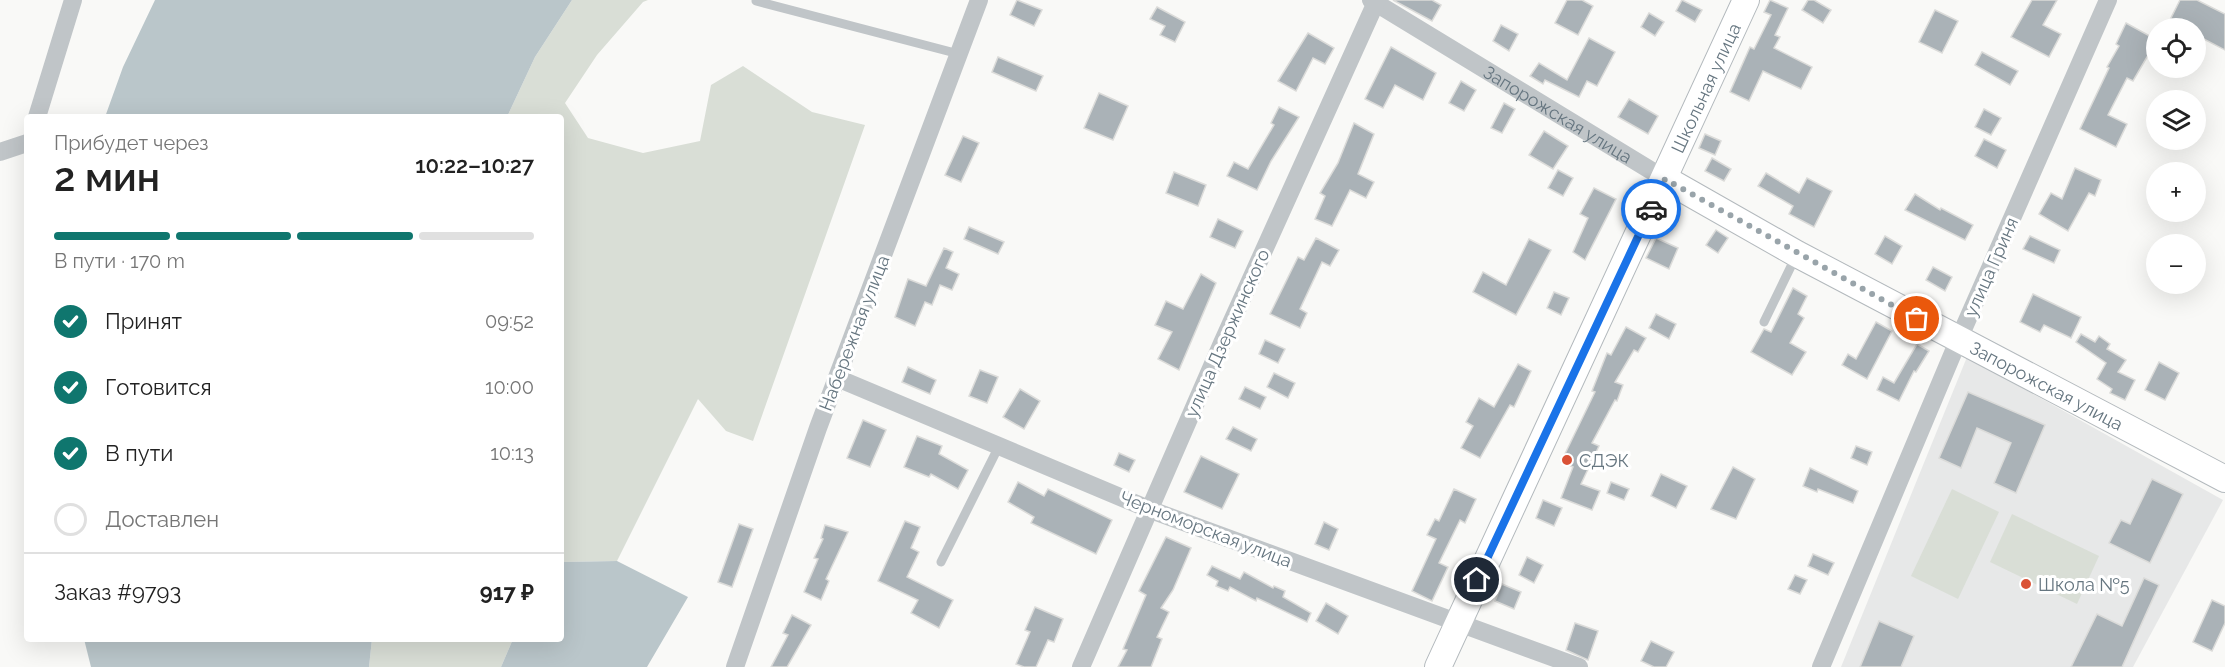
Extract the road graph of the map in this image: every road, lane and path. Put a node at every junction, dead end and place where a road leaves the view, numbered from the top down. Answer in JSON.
{"nodes":[{"id":1,"x":73,"y":0,"type":"edge"},
{"id":2,"x":756,"y":0,"type":"edge"},
{"id":3,"x":979,"y":0,"type":"edge"},
{"id":4,"x":1746,"y":0,"type":"edge"},
{"id":5,"x":2108,"y":0,"type":"edge"},
{"id":6,"x":1374,"y":1,"type":"edge"},
{"id":7,"x":959,"y":54,"type":"junction"},
{"id":8,"x":38,"y":114,"type":"edge"},
{"id":9,"x":24,"y":144,"type":"edge"},
{"id":10,"x":0,"y":152,"type":"edge"},
{"id":11,"x":1665,"y":179,"type":"junction"},
{"id":12,"x":1797,"y":254,"type":"junction"},
{"id":13,"x":1764,"y":322,"type":"dead end"},
{"id":14,"x":1958,"y":341,"type":"junction"},
{"id":15,"x":837,"y":378,"type":"junction"},
{"id":16,"x":999,"y":446,"type":"junction"},
{"id":17,"x":2225,"y":479,"type":"edge"},
{"id":18,"x":1151,"y":510,"type":"junction"},
{"id":19,"x":941,"y":562,"type":"dead end"},
{"id":20,"x":1457,"y":623,"type":"junction"},
{"id":21,"x":735,"y":667,"type":"edge"},
{"id":22,"x":1081,"y":667,"type":"edge"},
{"id":23,"x":1438,"y":667,"type":"edge"},
{"id":24,"x":1579,"y":667,"type":"edge"},
{"id":25,"x":1821,"y":667,"type":"edge"}],
"edges":[{"from":1,"to":8,"type":"street"},
{"from":2,"to":7,"type":"lane"},
{"from":3,"to":7,"type":"street","name":"Набережная улица"},
{"from":4,"to":11,"type":"street","name":"Школьная улица"},
{"from":5,"to":14,"type":"street","name":"улица Гриня"},
{"from":6,"to":11,"type":"street","name":"Запорожская улица"},
{"from":6,"to":18,"type":"street","name":"улица Дзержинского"},
{"from":7,"to":15,"type":"street","name":"Набережная улица"},
{"from":9,"to":10,"type":"street"},
{"from":11,"to":12,"type":"street","name":"Запорожская улица"},
{"from":11,"to":20,"type":"street","name":"Школьная улица"},
{"from":12,"to":13,"type":"lane"},
{"from":12,"to":14,"type":"street","name":"Запорожская улица"},
{"from":14,"to":17,"type":"street","name":"Запорожская улица"},
{"from":14,"to":25,"type":"street","name":"улица Гриня"},
{"from":15,"to":16,"type":"street","name":"Черноморская улица"},
{"from":15,"to":21,"type":"street","name":"Набережная улица"},
{"from":16,"to":18,"type":"street","name":"Черноморская улица"},
{"from":16,"to":19,"type":"lane"},
{"from":18,"to":20,"type":"street","name":"Черноморская улица"},
{"from":18,"to":22,"type":"street","name":"улица Дзержинского"},
{"from":20,"to":23,"type":"street","name":"Школьная улица"},
{"from":20,"to":24,"type":"street","name":"Черноморская улица"}]}
